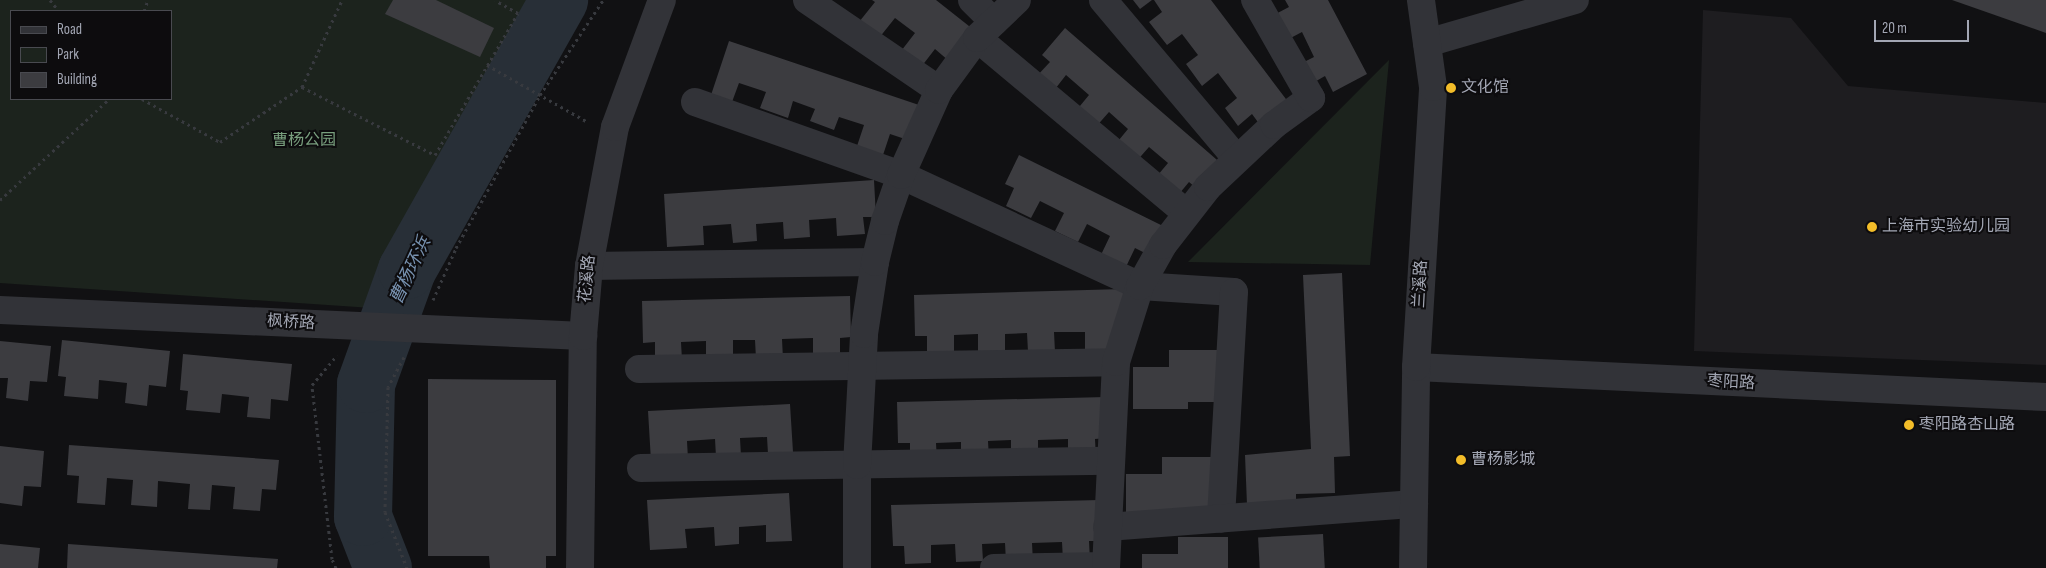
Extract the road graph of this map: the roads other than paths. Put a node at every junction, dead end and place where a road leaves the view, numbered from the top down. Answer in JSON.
{"nodes":[{"id":1,"x":662,"y":0,"type":"edge"},
{"id":2,"x":807,"y":0,"type":"edge"},
{"id":3,"x":972,"y":0,"type":"edge"},
{"id":4,"x":1017,"y":0,"type":"edge"},
{"id":5,"x":1103,"y":0,"type":"edge"},
{"id":6,"x":1256,"y":0,"type":"edge"},
{"id":7,"x":1422,"y":0,"type":"edge"},
{"id":8,"x":1575,"y":0,"type":"edge"},
{"id":9,"x":985,"y":30,"type":"junction"},
{"id":10,"x":1427,"y":43,"type":"junction"},
{"id":11,"x":939,"y":90,"type":"junction"},
{"id":12,"x":696,"y":102,"type":"dead end"},
{"id":13,"x":1236,"y":158,"type":"junction"},
{"id":14,"x":901,"y":175,"type":"junction"},
{"id":15,"x":1186,"y":212,"type":"junction"},
{"id":16,"x":875,"y":262,"type":"junction"},
{"id":17,"x":589,"y":266,"type":"junction"},
{"id":18,"x":1140,"y":286,"type":"junction"},
{"id":19,"x":0,"y":310,"type":"edge"},
{"id":20,"x":583,"y":336,"type":"junction"},
{"id":21,"x":1116,"y":362,"type":"junction"},
{"id":22,"x":862,"y":366,"type":"junction"},
{"id":23,"x":1416,"y":366,"type":"junction"},
{"id":24,"x":639,"y":369,"type":"dead end"},
{"id":25,"x":2046,"y":397,"type":"edge"},
{"id":26,"x":1109,"y":461,"type":"junction"},
{"id":27,"x":857,"y":465,"type":"junction"},
{"id":28,"x":641,"y":468,"type":"dead end"},
{"id":29,"x":1414,"y":504,"type":"junction"},
{"id":30,"x":1221,"y":519,"type":"junction"},
{"id":31,"x":1107,"y":528,"type":"junction"},
{"id":32,"x":1106,"y":567,"type":"edge"},
{"id":33,"x":580,"y":568,"type":"edge"},
{"id":34,"x":857,"y":568,"type":"edge"},
{"id":35,"x":994,"y":568,"type":"edge"},
{"id":36,"x":1413,"y":568,"type":"edge"}],
"edges":[{"from":1,"to":17,"type":"street","name":"花溪路"},
{"from":2,"to":11,"type":"street"},
{"from":3,"to":9,"type":"street"},
{"from":4,"to":9,"type":"street"},
{"from":5,"to":13,"type":"street"},
{"from":6,"to":13,"type":"street"},
{"from":7,"to":10,"type":"street","name":"兰溪路"},
{"from":8,"to":10,"type":"street"},
{"from":9,"to":11,"type":"street"},
{"from":9,"to":15,"type":"street"},
{"from":10,"to":23,"type":"street","name":"兰溪路"},
{"from":11,"to":14,"type":"street"},
{"from":12,"to":14,"type":"street"},
{"from":13,"to":15,"type":"street"},
{"from":14,"to":16,"type":"street"},
{"from":14,"to":18,"type":"street"},
{"from":15,"to":18,"type":"street"},
{"from":16,"to":17,"type":"street"},
{"from":16,"to":22,"type":"street"},
{"from":17,"to":20,"type":"street","name":"花溪路"},
{"from":18,"to":21,"type":"street"},
{"from":18,"to":30,"type":"street"},
{"from":19,"to":20,"type":"street","name":"枫桥路"},
{"from":20,"to":33,"type":"street","name":"花溪路"},
{"from":21,"to":22,"type":"street"},
{"from":21,"to":26,"type":"street"},
{"from":22,"to":24,"type":"street"},
{"from":22,"to":27,"type":"street"},
{"from":23,"to":25,"type":"street","name":"枣阳路"},
{"from":23,"to":29,"type":"street","name":"兰溪路"},
{"from":26,"to":27,"type":"street"},
{"from":26,"to":31,"type":"street"},
{"from":27,"to":28,"type":"street"},
{"from":27,"to":34,"type":"street"},
{"from":29,"to":30,"type":"street"},
{"from":29,"to":36,"type":"street","name":"兰溪路"},
{"from":30,"to":31,"type":"street"},
{"from":31,"to":32,"type":"street"},
{"from":32,"to":35,"type":"street"}]}
